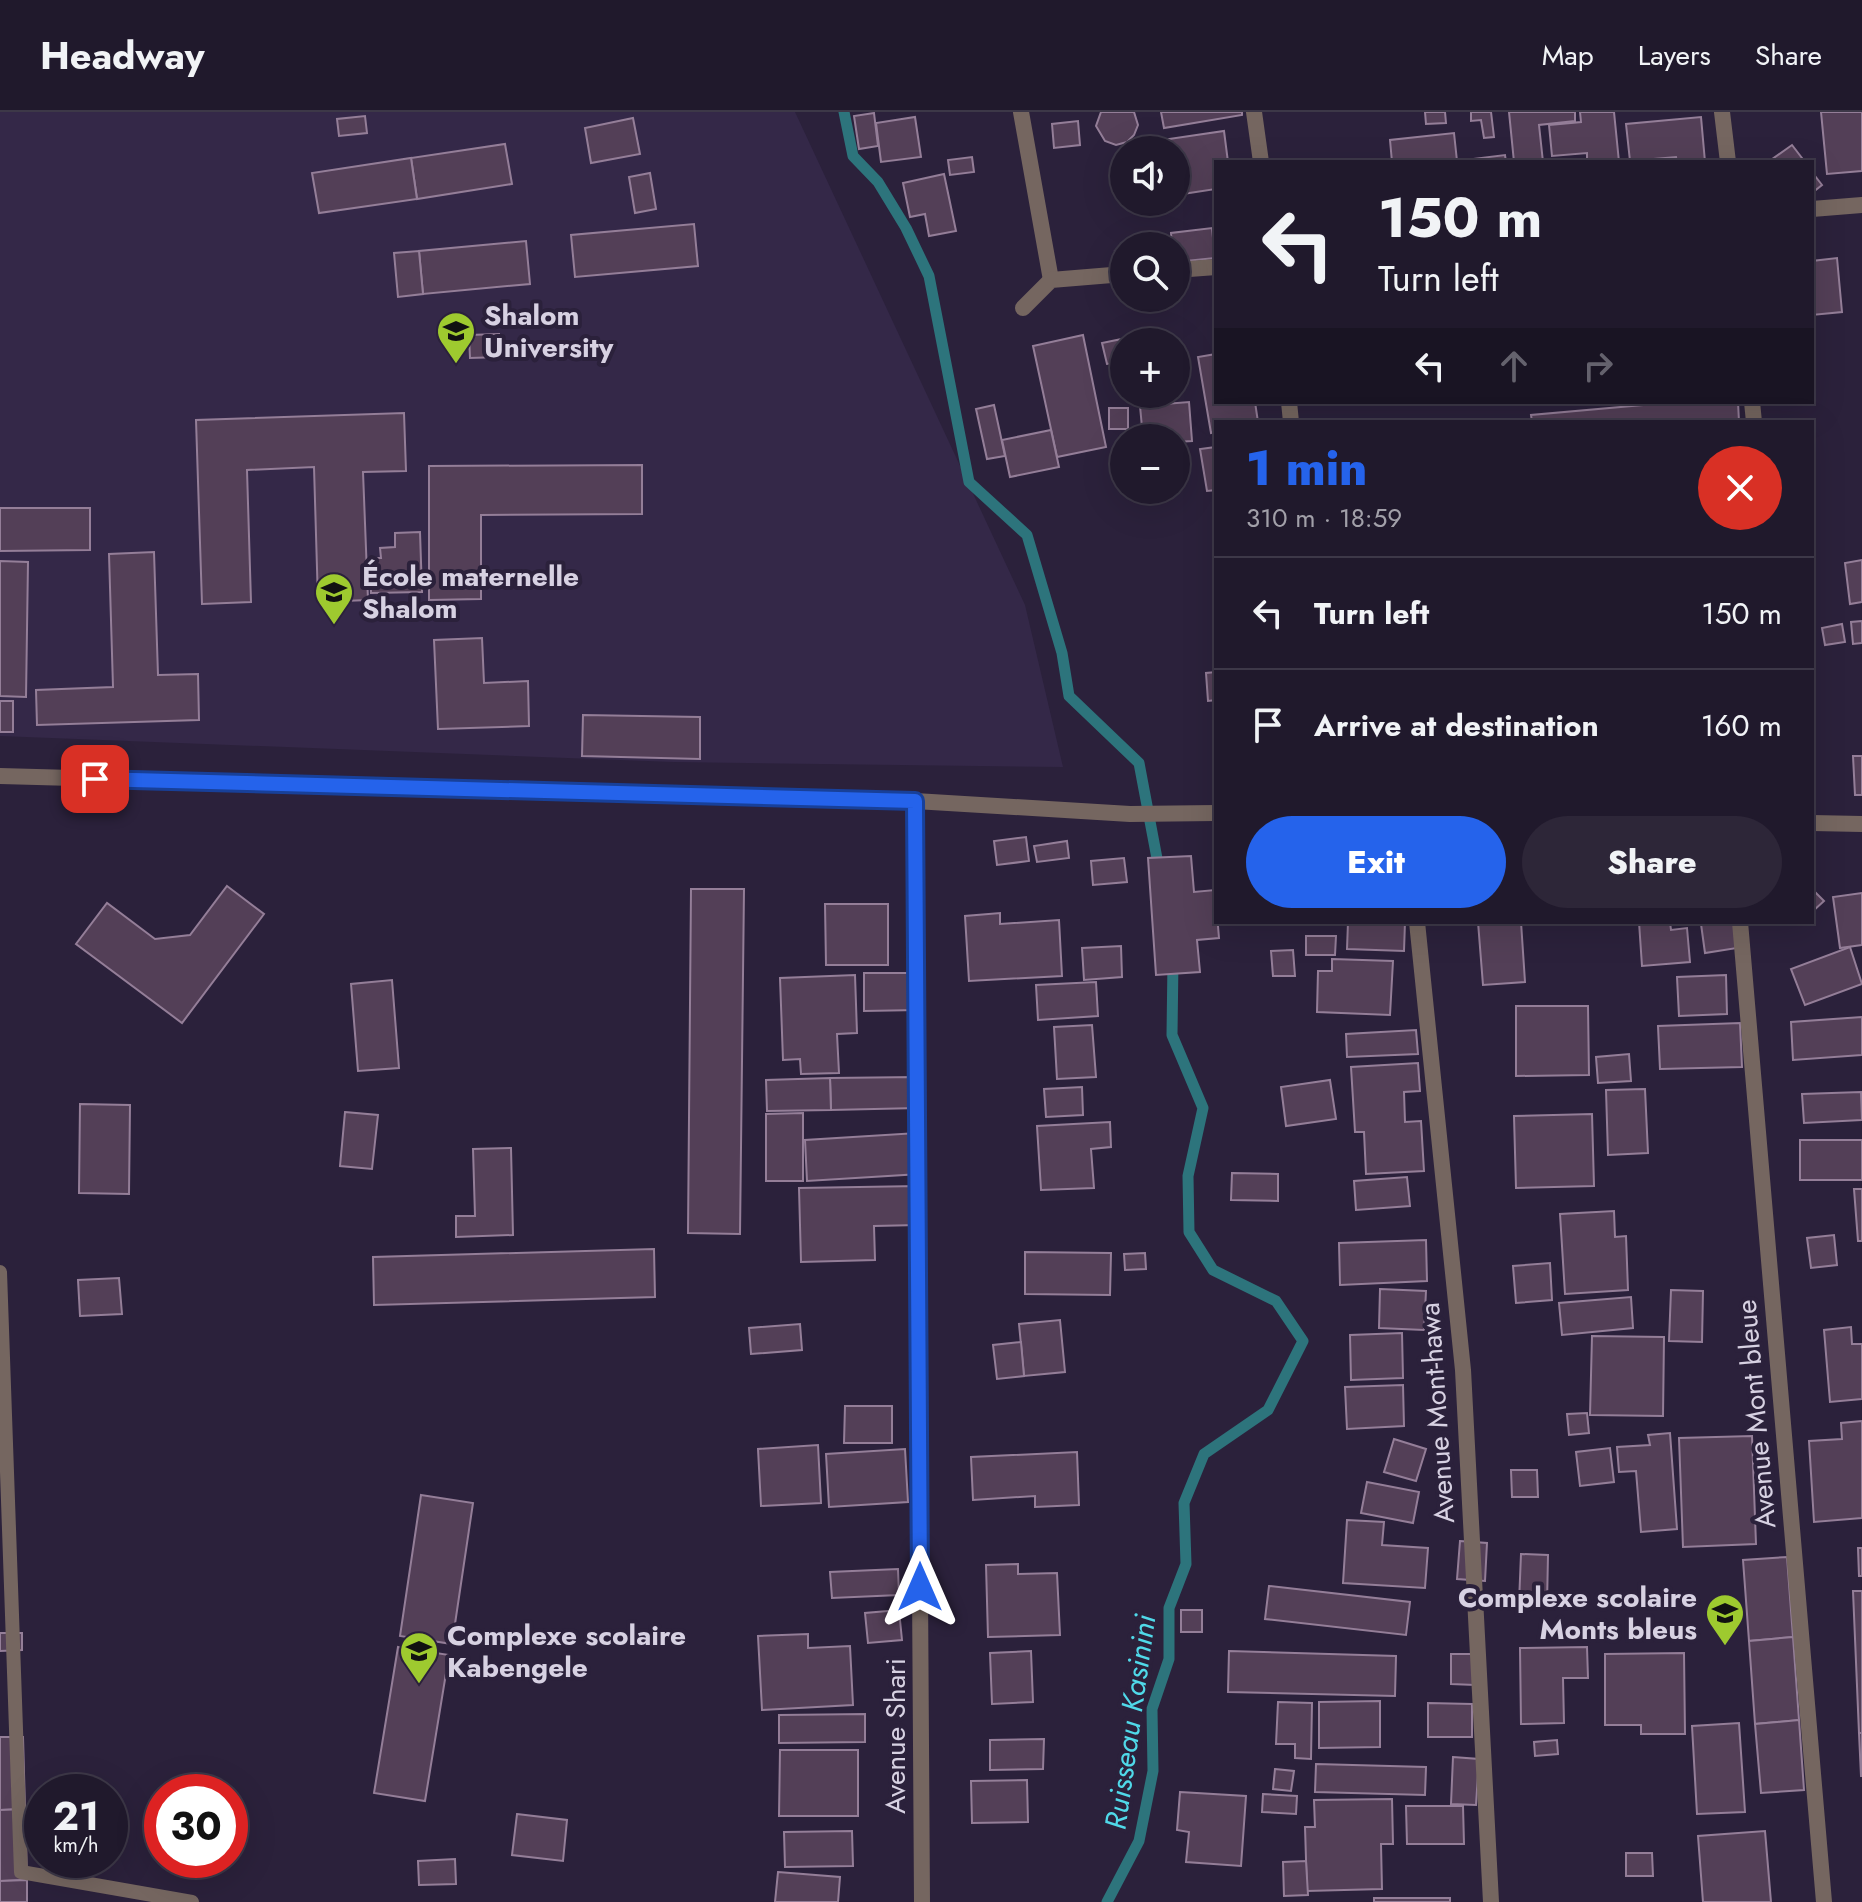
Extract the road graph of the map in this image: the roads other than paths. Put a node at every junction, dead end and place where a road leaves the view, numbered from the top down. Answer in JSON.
{"nodes":[{"id":1,"x":1021,"y":112,"type":"edge"},
{"id":2,"x":1254,"y":112,"type":"edge"},
{"id":3,"x":1722,"y":112,"type":"edge"},
{"id":4,"x":1261,"y":160,"type":"edge"},
{"id":5,"x":1728,"y":160,"type":"edge"},
{"id":6,"x":1862,"y":205,"type":"edge"},
{"id":7,"x":1814,"y":209,"type":"edge"},
{"id":8,"x":1214,"y":267,"type":"edge"},
{"id":9,"x":1190,"y":269,"type":"edge"},
{"id":10,"x":1110,"y":275,"type":"edge"},
{"id":11,"x":1051,"y":280,"type":"junction"},
{"id":12,"x":1023,"y":308,"type":"dead end"},
{"id":13,"x":0,"y":776,"type":"edge"},
{"id":14,"x":915,"y":801,"type":"junction"},
{"id":15,"x":1214,"y":813,"type":"edge"},
{"id":16,"x":1814,"y":823,"type":"edge"},
{"id":17,"x":1862,"y":824,"type":"edge"},
{"id":18,"x":1417,"y":924,"type":"edge"},
{"id":19,"x":1740,"y":924,"type":"edge"},
{"id":20,"x":0,"y":1272,"type":"edge"},
{"id":21,"x":192,"y":1902,"type":"edge"},
{"id":22,"x":922,"y":1902,"type":"edge"},
{"id":23,"x":1491,"y":1902,"type":"edge"},
{"id":24,"x":1824,"y":1902,"type":"edge"}],
"edges":[{"from":1,"to":11,"type":"street"},
{"from":2,"to":4,"type":"street"},
{"from":3,"to":5,"type":"street"},
{"from":6,"to":7,"type":"street"},
{"from":8,"to":9,"type":"street"},
{"from":10,"to":11,"type":"street"},
{"from":11,"to":12,"type":"street"},
{"from":13,"to":14,"type":"street"},
{"from":14,"to":15,"type":"street"},
{"from":14,"to":22,"type":"street","name":"Avenue Shari"},
{"from":16,"to":17,"type":"street"},
{"from":18,"to":23,"type":"street","name":"Avenue Mont-hawa"},
{"from":19,"to":24,"type":"street","name":"Avenue Mont bleue"},
{"from":20,"to":21,"type":"lane"}]}
